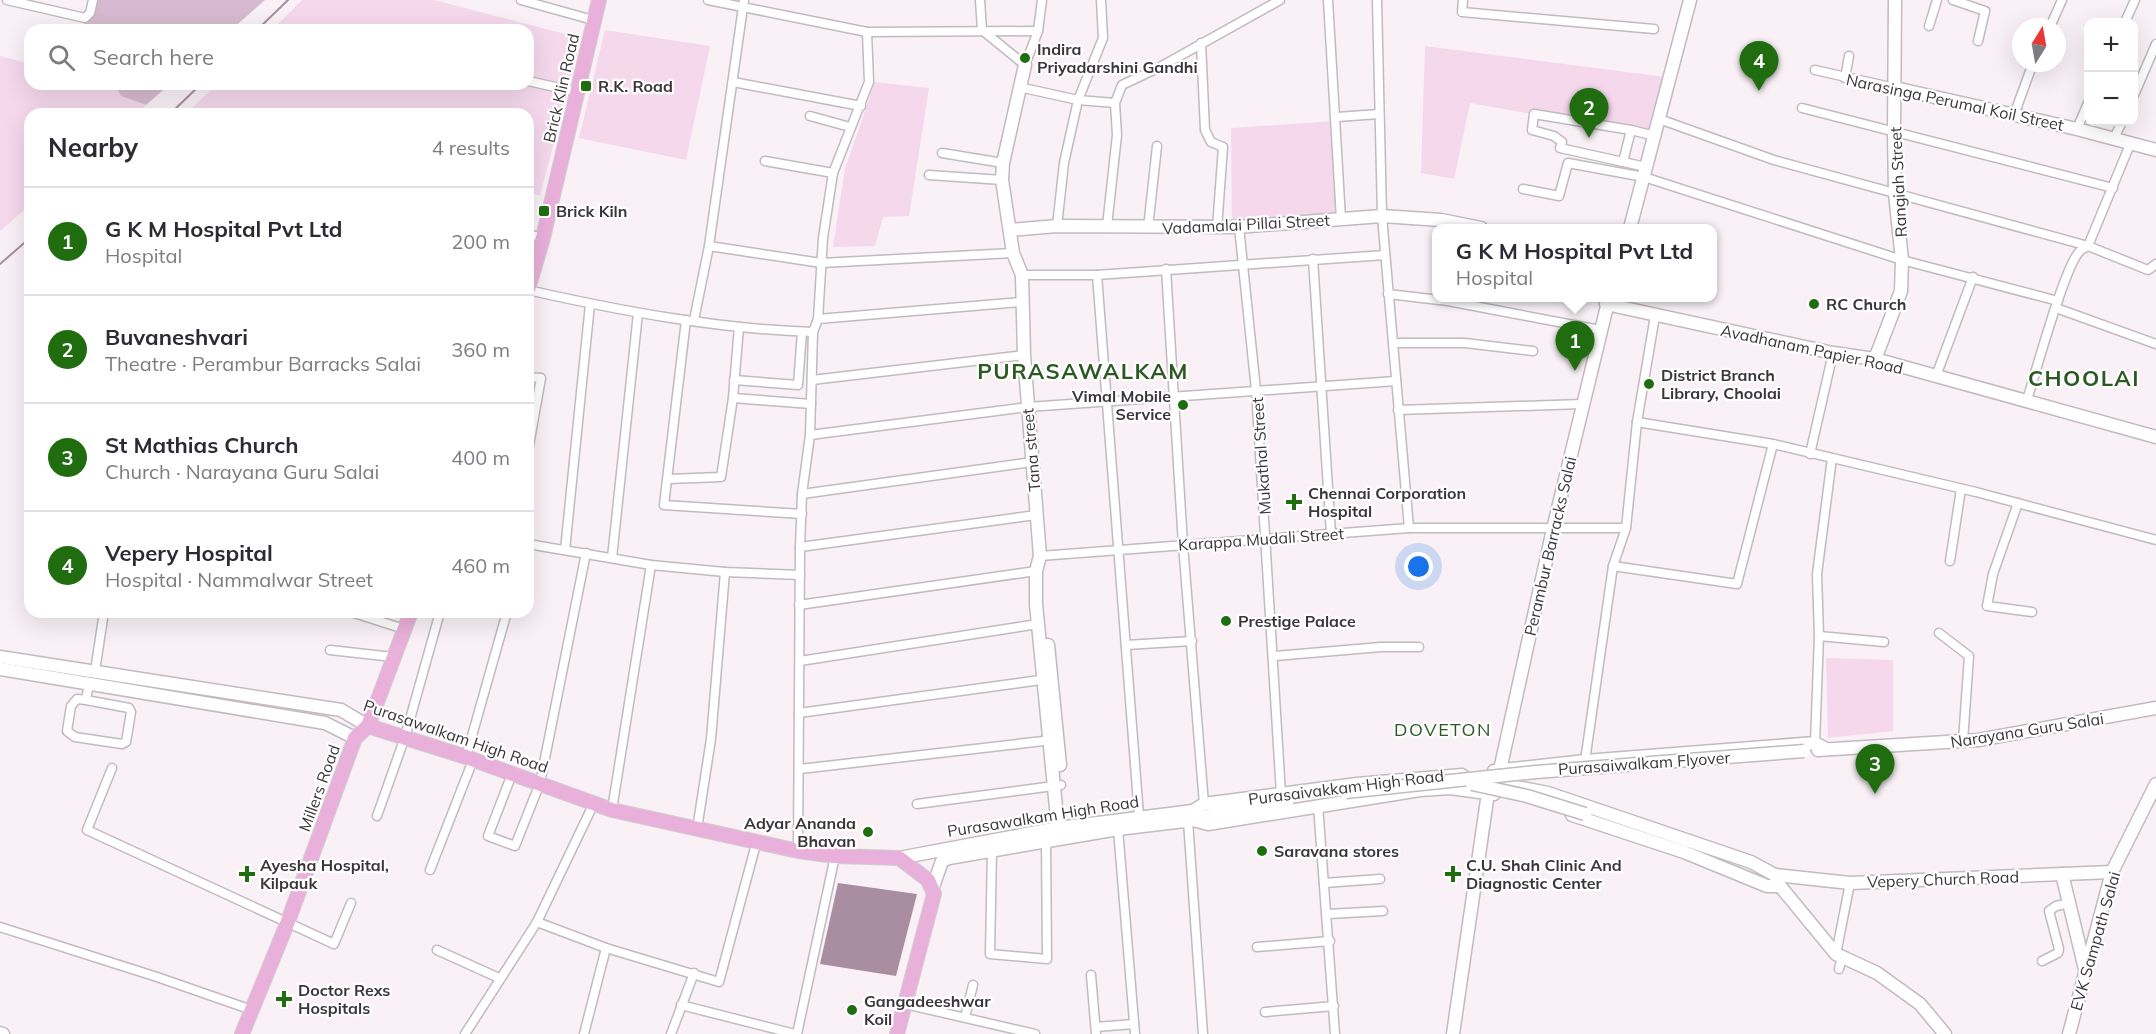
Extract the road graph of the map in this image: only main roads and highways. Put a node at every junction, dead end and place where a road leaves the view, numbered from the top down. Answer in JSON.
{"nodes":[{"id":1,"x":598,"y":0,"type":"edge"},
{"id":2,"x":534,"y":269,"type":"edge"},
{"id":3,"x":409,"y":618,"type":"edge"},
{"id":4,"x":368,"y":726,"type":"junction"},
{"id":5,"x":242,"y":1034,"type":"edge"},
{"id":6,"x":897,"y":1034,"type":"edge"}],
"edges":[{"from":1,"to":2,"type":"main road","name":"Brick Klin Road"},
{"from":3,"to":4,"type":"main road"},
{"from":4,"to":5,"type":"main road","name":"Millers Road"},
{"from":4,"to":6,"type":"main road","name":"Purasawalkam High Road"}]}
